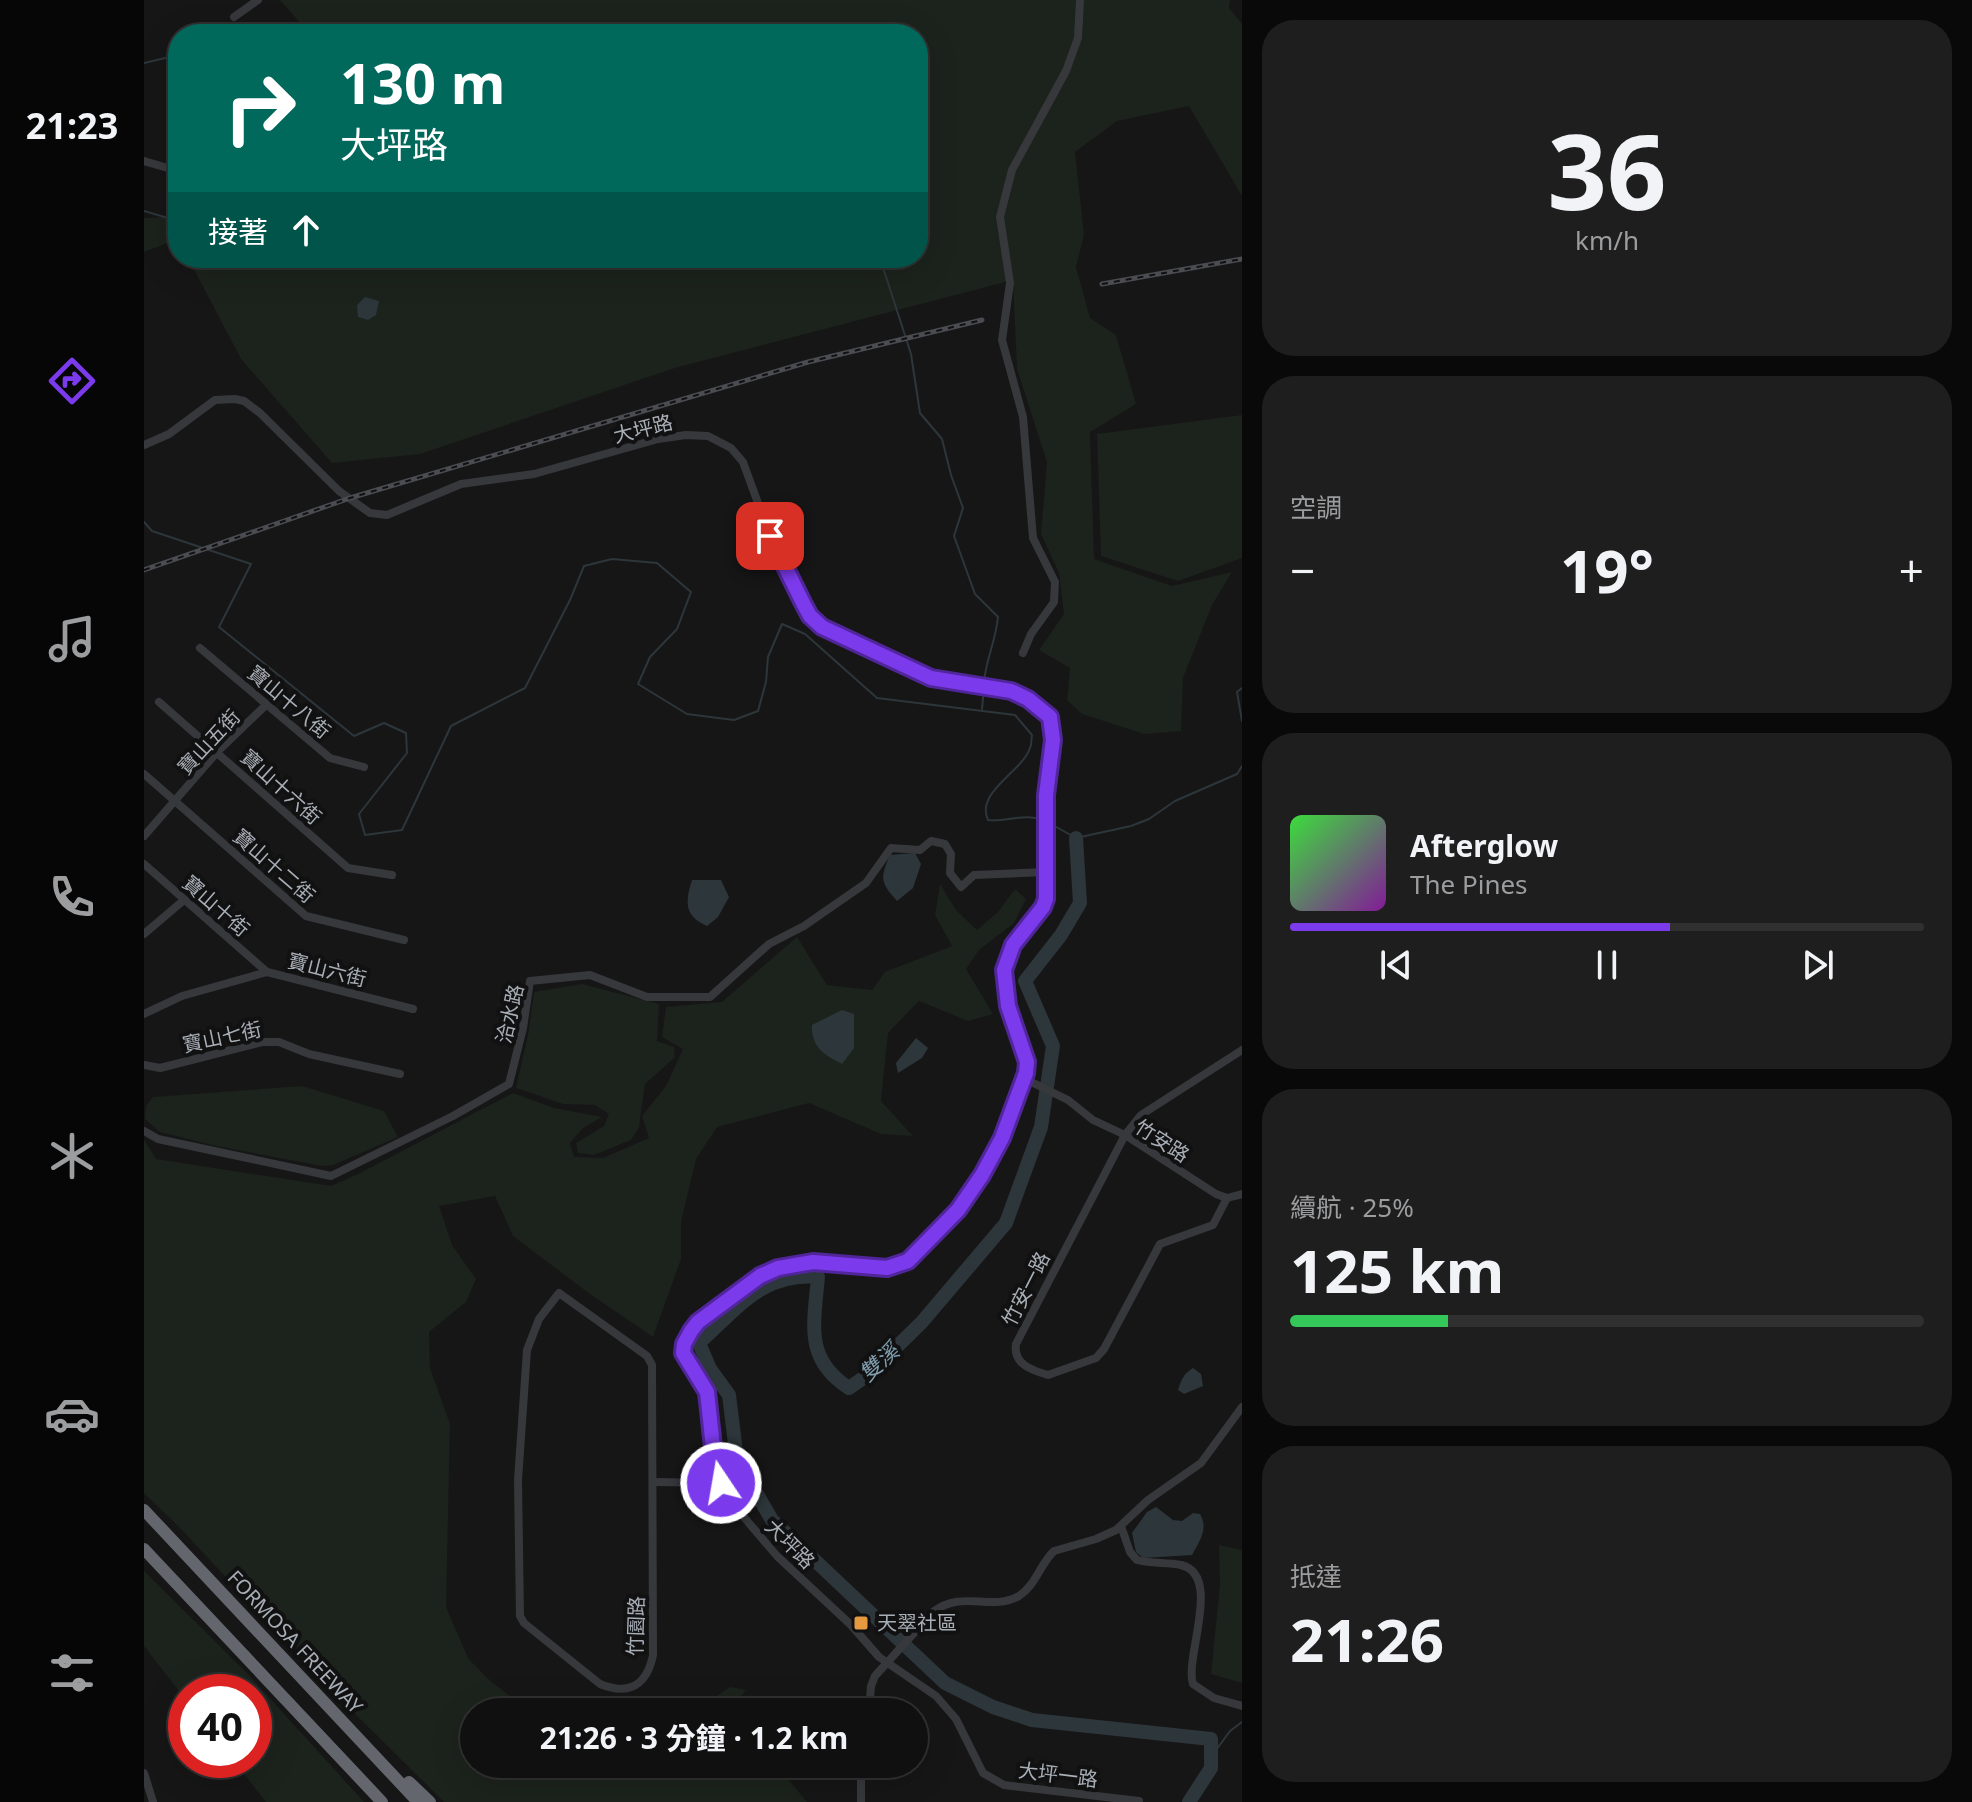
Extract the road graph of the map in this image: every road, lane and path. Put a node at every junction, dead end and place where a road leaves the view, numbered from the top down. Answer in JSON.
{"nodes":[{"id":1,"x":258,"y":0,"type":"edge"},
{"id":2,"x":1080,"y":0,"type":"edge"},
{"id":3,"x":234,"y":17,"type":"dead end"},
{"id":4,"x":144,"y":161,"type":"edge"},
{"id":5,"x":168,"y":168,"type":"edge"},
{"id":6,"x":144,"y":445,"type":"edge"},
{"id":7,"x":200,"y":648,"type":"dead end"},
{"id":8,"x":1023,"y":653,"type":"dead end"},
{"id":9,"x":159,"y":702,"type":"dead end"},
{"id":10,"x":266,"y":705,"type":"junction"},
{"id":11,"x":218,"y":751,"type":"junction"},
{"id":12,"x":364,"y":767,"type":"dead end"},
{"id":13,"x":144,"y":774,"type":"edge"},
{"id":14,"x":176,"y":802,"type":"junction"},
{"id":15,"x":144,"y":836,"type":"edge"},
{"id":16,"x":144,"y":864,"type":"edge"},
{"id":17,"x":1047,"y":872,"type":"junction"},
{"id":18,"x":392,"y":875,"type":"dead end"},
{"id":19,"x":184,"y":900,"type":"junction"},
{"id":20,"x":144,"y":934,"type":"edge"},
{"id":21,"x":404,"y":940,"type":"dead end"},
{"id":22,"x":267,"y":972,"type":"junction"},
{"id":23,"x":413,"y":1009,"type":"dead end"},
{"id":24,"x":144,"y":1014,"type":"edge"},
{"id":25,"x":1242,"y":1050,"type":"edge"},
{"id":26,"x":144,"y":1065,"type":"edge"},
{"id":27,"x":400,"y":1074,"type":"dead end"},
{"id":28,"x":1025,"y":1079,"type":"junction"},
{"id":29,"x":144,"y":1131,"type":"edge"},
{"id":30,"x":1125,"y":1135,"type":"junction"},
{"id":31,"x":1242,"y":1194,"type":"edge"},
{"id":32,"x":1227,"y":1198,"type":"junction"},
{"id":33,"x":1242,"y":1407,"type":"edge"},
{"id":34,"x":654,"y":1482,"type":"junction"},
{"id":35,"x":721,"y":1483,"type":"junction"},
{"id":36,"x":144,"y":1510,"type":"edge"},
{"id":37,"x":1121,"y":1526,"type":"junction"},
{"id":38,"x":144,"y":1549,"type":"edge"},
{"id":39,"x":890,"y":1659,"type":"junction"},
{"id":40,"x":870,"y":1698,"type":"edge"},
{"id":41,"x":1242,"y":1706,"type":"edge"},
{"id":42,"x":360,"y":1742,"type":"junction"},
{"id":43,"x":144,"y":1773,"type":"edge"},
{"id":44,"x":358,"y":1778,"type":"junction"},
{"id":45,"x":861,"y":1778,"type":"edge"},
{"id":46,"x":1139,"y":1801,"type":"edge"},
{"id":47,"x":153,"y":1802,"type":"edge"},
{"id":48,"x":374,"y":1802,"type":"edge"},
{"id":49,"x":382,"y":1802,"type":"edge"},
{"id":50,"x":418,"y":1802,"type":"edge"},
{"id":51,"x":430,"y":1802,"type":"edge"},
{"id":52,"x":861,"y":1802,"type":"edge"}],
"edges":[{"from":1,"to":3,"type":"street"},
{"from":2,"to":8,"type":"street"},
{"from":4,"to":5,"type":"street"},
{"from":6,"to":17,"type":"street","name":"大坪路"},
{"from":7,"to":10,"type":"street","name":"寶山十八街"},
{"from":9,"to":11,"type":"street","name":"寶山十六街"},
{"from":10,"to":11,"type":"street","name":"寶山五街"},
{"from":10,"to":12,"type":"street","name":"寶山十八街"},
{"from":11,"to":14,"type":"street","name":"寶山五街"},
{"from":11,"to":18,"type":"street","name":"寶山十六街"},
{"from":13,"to":14,"type":"street","name":"寶山十二街"},
{"from":14,"to":15,"type":"street","name":"寶山五街"},
{"from":14,"to":21,"type":"street","name":"寶山十二街"},
{"from":16,"to":19,"type":"street","name":"寶山十街"},
{"from":17,"to":28,"type":"street","name":"大坪路"},
{"from":17,"to":29,"type":"street","name":"洽水路"},
{"from":19,"to":20,"type":"street"},
{"from":19,"to":22,"type":"street","name":"寶山十街"},
{"from":22,"to":23,"type":"street","name":"寶山六街"},
{"from":22,"to":24,"type":"street","name":"寶山六街"},
{"from":25,"to":30,"type":"street"},
{"from":26,"to":27,"type":"street","name":"寶山七街"},
{"from":28,"to":30,"type":"street","name":"竹安路"},
{"from":28,"to":35,"type":"street","name":"大坪路"},
{"from":30,"to":32,"type":"street","name":"竹安路"},
{"from":30,"to":32,"type":"street","name":"竹安一路"},
{"from":31,"to":32,"type":"street"},
{"from":33,"to":37,"type":"street"},
{"from":34,"to":34,"type":"street","name":"竹園路"},
{"from":34,"to":35,"type":"street"},
{"from":35,"to":39,"type":"street","name":"大坪路"},
{"from":36,"to":42,"type":"highway","name":"FORMOSA FREEWAY"},
{"from":37,"to":39,"type":"street"},
{"from":37,"to":41,"type":"street"},
{"from":38,"to":44,"type":"highway"},
{"from":39,"to":40,"type":"street"},
{"from":39,"to":46,"type":"street","name":"大坪一路"},
{"from":42,"to":50,"type":"highway","name":"FORMOSA FREEWAY"},
{"from":42,"to":51,"type":"highway"},
{"from":43,"to":47,"type":"street"},
{"from":44,"to":48,"type":"highway"},
{"from":44,"to":49,"type":"highway"},
{"from":45,"to":52,"type":"street"}]}
